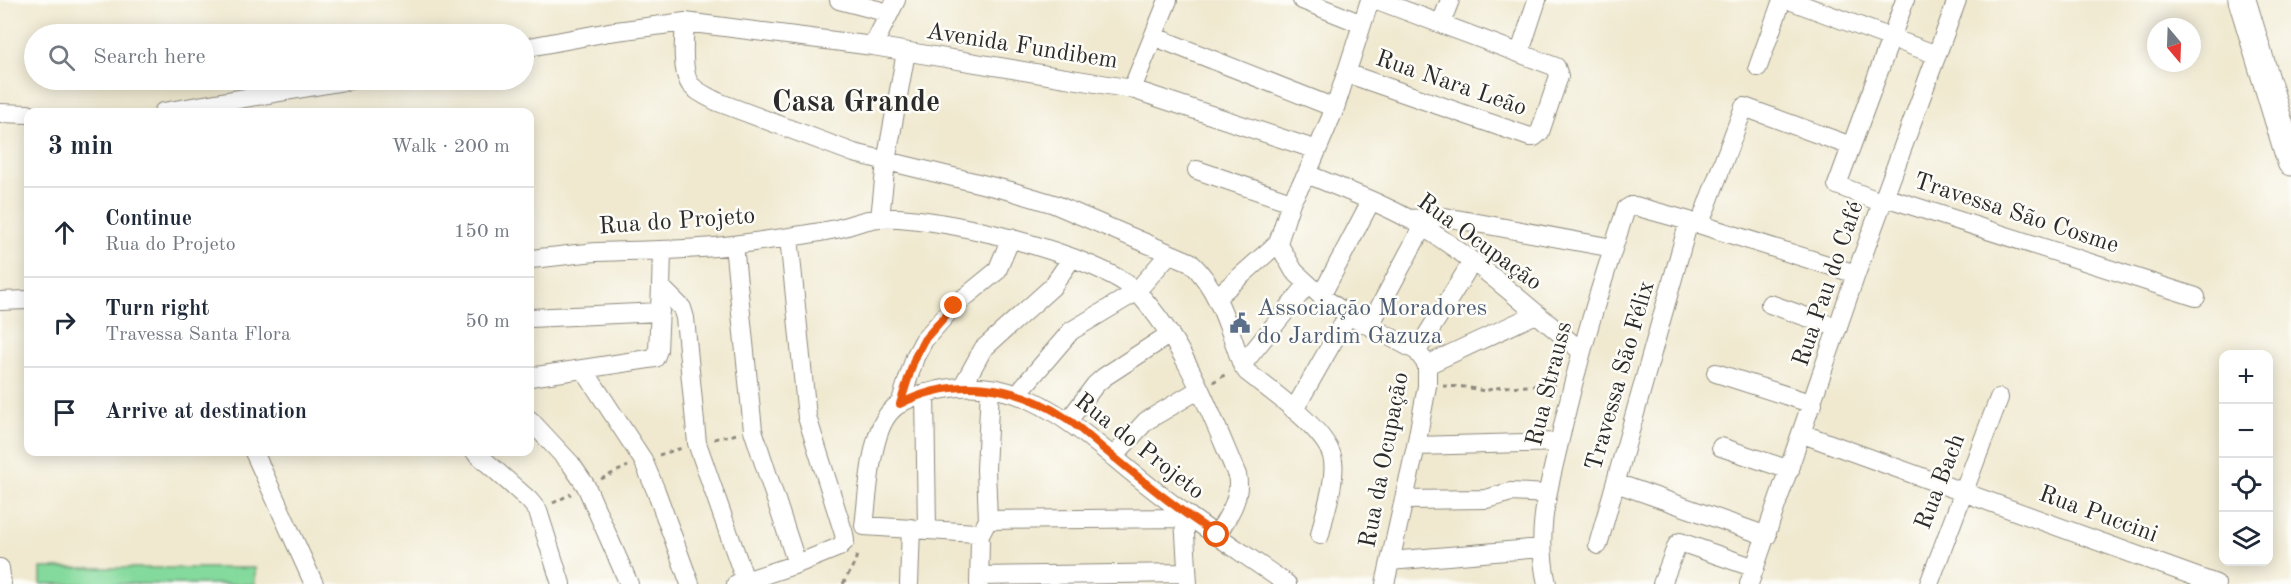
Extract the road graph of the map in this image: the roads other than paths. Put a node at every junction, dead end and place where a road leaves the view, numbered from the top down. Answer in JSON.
{"nodes":[{"id":1,"x":843,"y":0,"type":"edge"},
{"id":2,"x":1168,"y":0,"type":"edge"},
{"id":3,"x":1302,"y":0,"type":"edge"},
{"id":4,"x":1370,"y":0,"type":"edge"},
{"id":5,"x":1377,"y":0,"type":"edge"},
{"id":6,"x":1450,"y":0,"type":"edge"},
{"id":7,"x":1537,"y":0,"type":"edge"},
{"id":8,"x":1782,"y":0,"type":"edge"},
{"id":9,"x":1789,"y":0,"type":"edge"},
{"id":10,"x":1905,"y":0,"type":"edge"},
{"id":11,"x":1957,"y":0,"type":"edge"},
{"id":12,"x":2242,"y":0,"type":"edge"},
{"id":13,"x":892,"y":7,"type":"edge"},
{"id":14,"x":685,"y":22,"type":"junction"},
{"id":15,"x":1441,"y":23,"type":"junction"},
{"id":16,"x":1362,"y":24,"type":"junction"},
{"id":17,"x":1155,"y":37,"type":"junction"},
{"id":18,"x":1892,"y":38,"type":"junction"},
{"id":19,"x":534,"y":46,"type":"edge"},
{"id":20,"x":873,"y":46,"type":"junction"},
{"id":21,"x":906,"y":52,"type":"junction"},
{"id":22,"x":1520,"y":52,"type":"junction"},
{"id":23,"x":1937,"y":55,"type":"junction"},
{"id":24,"x":1758,"y":67,"type":"dead end"},
{"id":25,"x":1346,"y":73,"type":"junction"},
{"id":26,"x":1132,"y":89,"type":"junction"},
{"id":27,"x":292,"y":90,"type":"edge"},
{"id":28,"x":186,"y":108,"type":"edge"},
{"id":29,"x":1335,"y":108,"type":"junction"},
{"id":30,"x":0,"y":113,"type":"edge"},
{"id":31,"x":24,"y":114,"type":"edge"},
{"id":32,"x":1851,"y":146,"type":"junction"},
{"id":33,"x":1317,"y":150,"type":"junction"},
{"id":34,"x":886,"y":162,"type":"junction"},
{"id":35,"x":2291,"y":162,"type":"edge"},
{"id":36,"x":1197,"y":170,"type":"dead end"},
{"id":37,"x":1306,"y":174,"type":"junction"},
{"id":38,"x":1884,"y":200,"type":"junction"},
{"id":39,"x":1371,"y":201,"type":"junction"},
{"id":40,"x":1291,"y":202,"type":"junction"},
{"id":41,"x":1696,"y":217,"type":"junction"},
{"id":42,"x":880,"y":218,"type":"junction"},
{"id":43,"x":1416,"y":223,"type":"junction"},
{"id":44,"x":789,"y":237,"type":"junction"},
{"id":45,"x":1011,"y":238,"type":"junction"},
{"id":46,"x":1278,"y":243,"type":"junction"},
{"id":47,"x":734,"y":245,"type":"junction"},
{"id":48,"x":1613,"y":248,"type":"junction"},
{"id":49,"x":662,"y":252,"type":"junction"},
{"id":50,"x":1169,"y":254,"type":"junction"},
{"id":51,"x":1072,"y":258,"type":"junction"},
{"id":52,"x":534,"y":259,"type":"edge"},
{"id":53,"x":1472,"y":262,"type":"junction"},
{"id":54,"x":1856,"y":274,"type":"junction"},
{"id":55,"x":661,"y":287,"type":"junction"},
{"id":56,"x":1314,"y":291,"type":"junction"},
{"id":57,"x":1136,"y":292,"type":"junction"},
{"id":58,"x":1217,"y":297,"type":"junction"},
{"id":59,"x":2196,"y":297,"type":"dead end"},
{"id":60,"x":24,"y":300,"type":"edge"},
{"id":61,"x":0,"y":301,"type":"edge"},
{"id":62,"x":1770,"y":304,"type":"dead end"},
{"id":63,"x":660,"y":312,"type":"junction"},
{"id":64,"x":1536,"y":314,"type":"junction"},
{"id":65,"x":1348,"y":315,"type":"junction"},
{"id":66,"x":534,"y":318,"type":"edge"},
{"id":67,"x":1370,"y":326,"type":"junction"},
{"id":68,"x":1838,"y":328,"type":"junction"},
{"id":69,"x":1170,"y":334,"type":"junction"},
{"id":70,"x":1581,"y":351,"type":"junction"},
{"id":71,"x":1422,"y":358,"type":"junction"},
{"id":72,"x":1242,"y":365,"type":"junction"},
{"id":73,"x":584,"y":370,"type":"junction"},
{"id":74,"x":1716,"y":373,"type":"dead end"},
{"id":75,"x":534,"y":376,"type":"edge"},
{"id":76,"x":962,"y":387,"type":"junction"},
{"id":77,"x":990,"y":388,"type":"junction"},
{"id":78,"x":1200,"y":389,"type":"junction"},
{"id":79,"x":925,"y":393,"type":"junction"},
{"id":80,"x":1018,"y":393,"type":"junction"},
{"id":81,"x":1999,"y":398,"type":"dead end"},
{"id":82,"x":900,"y":404,"type":"junction"},
{"id":83,"x":1813,"y":404,"type":"junction"},
{"id":84,"x":1294,"y":410,"type":"junction"},
{"id":85,"x":1069,"y":420,"type":"junction"},
{"id":86,"x":534,"y":424,"type":"edge"},
{"id":87,"x":1803,"y":434,"type":"junction"},
{"id":88,"x":1559,"y":442,"type":"junction"},
{"id":89,"x":1416,"y":447,"type":"junction"},
{"id":90,"x":1721,"y":447,"type":"dead end"},
{"id":91,"x":256,"y":456,"type":"edge"},
{"id":92,"x":480,"y":456,"type":"edge"},
{"id":93,"x":1113,"y":457,"type":"junction"},
{"id":94,"x":1790,"y":470,"type":"junction"},
{"id":95,"x":1616,"y":483,"type":"junction"},
{"id":96,"x":1964,"y":491,"type":"junction"},
{"id":97,"x":1547,"y":494,"type":"junction"},
{"id":98,"x":1404,"y":500,"type":"junction"},
{"id":99,"x":1189,"y":519,"type":"junction"},
{"id":100,"x":988,"y":520,"type":"junction"},
{"id":101,"x":919,"y":529,"type":"junction"},
{"id":102,"x":1217,"y":535,"type":"junction"},
{"id":103,"x":1320,"y":535,"type":"dead end"},
{"id":104,"x":1767,"y":536,"type":"junction"},
{"id":105,"x":979,"y":537,"type":"junction"},
{"id":106,"x":1599,"y":544,"type":"dead end"},
{"id":107,"x":1541,"y":548,"type":"junction"},
{"id":108,"x":1390,"y":561,"type":"junction"},
{"id":109,"x":797,"y":564,"type":"junction"},
{"id":110,"x":1752,"y":576,"type":"edge"},
{"id":111,"x":1188,"y":579,"type":"edge"},
{"id":112,"x":980,"y":580,"type":"edge"},
{"id":113,"x":741,"y":582,"type":"edge"},
{"id":114,"x":314,"y":584,"type":"edge"},
{"id":115,"x":561,"y":584,"type":"edge"},
{"id":116,"x":629,"y":584,"type":"edge"},
{"id":117,"x":690,"y":584,"type":"edge"},
{"id":118,"x":909,"y":584,"type":"edge"},
{"id":119,"x":1287,"y":584,"type":"edge"},
{"id":120,"x":1385,"y":584,"type":"edge"},
{"id":121,"x":1547,"y":584,"type":"edge"},
{"id":122,"x":1662,"y":584,"type":"edge"},
{"id":123,"x":1929,"y":584,"type":"edge"},
{"id":124,"x":2216,"y":584,"type":"edge"}],
"edges":[{"from":1,"to":13,"type":"street"},
{"from":2,"to":17,"type":"street","name":"Avenida Fundibem"},
{"from":3,"to":16,"type":"street"},
{"from":4,"to":16,"type":"street"},
{"from":5,"to":15,"type":"street"},
{"from":6,"to":15,"type":"street"},
{"from":7,"to":22,"type":"street"},
{"from":8,"to":24,"type":"street"},
{"from":9,"to":18,"type":"street"},
{"from":10,"to":18,"type":"street"},
{"from":11,"to":23,"type":"street","name":"Rua Pau do Café"},
{"from":12,"to":35,"type":"highway"},
{"from":13,"to":20,"type":"street"},
{"from":14,"to":19,"type":"street","name":"Avenida Fundibem"},
{"from":14,"to":20,"type":"street","name":"Avenida Fundibem"},
{"from":14,"to":34,"type":"street"},
{"from":15,"to":22,"type":"street"},
{"from":16,"to":25,"type":"street"},
{"from":17,"to":26,"type":"street","name":"Avenida Fundibem"},
{"from":17,"to":29,"type":"street"},
{"from":18,"to":23,"type":"street"},
{"from":18,"to":32,"type":"street"},
{"from":20,"to":21,"type":"street","name":"Avenida Fundibem"},
{"from":21,"to":26,"type":"street","name":"Avenida Fundibem"},
{"from":21,"to":34,"type":"street"},
{"from":22,"to":25,"type":"street","name":"Rua Nara Leão"},
{"from":23,"to":38,"type":"street","name":"Rua Pau do Café"},
{"from":25,"to":29,"type":"street"},
{"from":26,"to":33,"type":"street"},
{"from":27,"to":28,"type":"street"},
{"from":29,"to":33,"type":"street"},
{"from":30,"to":31,"type":"street"},
{"from":32,"to":38,"type":"street","name":"Travessa São Cosme"},
{"from":32,"to":41,"type":"street","name":"Travessa São Félix"},
{"from":33,"to":37,"type":"street"},
{"from":34,"to":42,"type":"street"},
{"from":34,"to":50,"type":"street"},
{"from":36,"to":40,"type":"street"},
{"from":37,"to":39,"type":"street","name":"Rua Ocupação"},
{"from":37,"to":40,"type":"street"},
{"from":38,"to":54,"type":"street","name":"Rua Pau do Café"},
{"from":38,"to":59,"type":"street","name":"Travessa São Cosme"},
{"from":39,"to":43,"type":"street","name":"Rua Ocupação"},
{"from":39,"to":56,"type":"street"},
{"from":40,"to":46,"type":"street"},
{"from":41,"to":48,"type":"street","name":"Rua Strauss"},
{"from":41,"to":54,"type":"street"},
{"from":41,"to":95,"type":"street","name":"Travessa São Félix"},
{"from":42,"to":44,"type":"street","name":"Rua do Projeto"},
{"from":42,"to":45,"type":"street","name":"Rua do Projeto"},
{"from":43,"to":48,"type":"street"},
{"from":43,"to":53,"type":"street","name":"Rua Ocupação"},
{"from":43,"to":67,"type":"street"},
{"from":44,"to":47,"type":"street","name":"Rua do Projeto"},
{"from":44,"to":109,"type":"street"},
{"from":45,"to":51,"type":"street","name":"Rua do Projeto"},
{"from":45,"to":82,"type":"street"},
{"from":46,"to":56,"type":"street","name":"Rua da Ocupação"},
{"from":46,"to":58,"type":"street"},
{"from":47,"to":49,"type":"street","name":"Rua do Projeto"},
{"from":47,"to":109,"type":"street"},
{"from":48,"to":70,"type":"street","name":"Rua Strauss"},
{"from":49,"to":52,"type":"street","name":"Rua do Projeto"},
{"from":49,"to":55,"type":"street"},
{"from":50,"to":57,"type":"street"},
{"from":50,"to":58,"type":"street"},
{"from":51,"to":57,"type":"street","name":"Rua do Projeto"},
{"from":51,"to":76,"type":"street"},
{"from":53,"to":64,"type":"street","name":"Rua Ocupação"},
{"from":53,"to":71,"type":"street"},
{"from":54,"to":68,"type":"street","name":"Rua Pau do Café"},
{"from":55,"to":63,"type":"street"},
{"from":55,"to":113,"type":"street"},
{"from":56,"to":65,"type":"street","name":"Rua da Ocupação"},
{"from":56,"to":72,"type":"street"},
{"from":57,"to":69,"type":"street","name":"Rua do Projeto"},
{"from":57,"to":80,"type":"street"},
{"from":58,"to":72,"type":"street"},
{"from":60,"to":61,"type":"street"},
{"from":62,"to":68,"type":"street"},
{"from":63,"to":66,"type":"street"},
{"from":63,"to":73,"type":"street"},
{"from":64,"to":70,"type":"street","name":"Rua Ocupação"},
{"from":64,"to":71,"type":"street"},
{"from":65,"to":67,"type":"street","name":"Rua da Ocupação"},
{"from":65,"to":84,"type":"street"},
{"from":67,"to":71,"type":"street","name":"Rua da Ocupação"},
{"from":68,"to":83,"type":"street","name":"Rua Pau do Café"},
{"from":69,"to":78,"type":"street","name":"Rua do Projeto"},
{"from":69,"to":85,"type":"street"},
{"from":70,"to":88,"type":"street","name":"Rua Strauss"},
{"from":71,"to":89,"type":"street","name":"Rua da Ocupação"},
{"from":72,"to":84,"type":"street"},
{"from":73,"to":75,"type":"street"},
{"from":73,"to":117,"type":"street"},
{"from":74,"to":83,"type":"street"},
{"from":76,"to":77,"type":"street","name":"Rua do Projeto"},
{"from":76,"to":79,"type":"street","name":"Rua do Projeto"},
{"from":77,"to":80,"type":"street","name":"Rua do Projeto"},
{"from":77,"to":100,"type":"street"},
{"from":78,"to":93,"type":"street"},
{"from":78,"to":102,"type":"street","name":"Rua do Projeto"},
{"from":79,"to":82,"type":"street","name":"Rua do Projeto"},
{"from":79,"to":101,"type":"street"},
{"from":80,"to":85,"type":"street","name":"Rua do Projeto"},
{"from":81,"to":96,"type":"street","name":"Rua Bach"},
{"from":82,"to":101,"type":"street","name":"Rua do Projeto"},
{"from":83,"to":87,"type":"street","name":"Rua Pau do Café"},
{"from":84,"to":103,"type":"street"},
{"from":85,"to":93,"type":"street","name":"Rua do Projeto"},
{"from":86,"to":116,"type":"street"},
{"from":87,"to":94,"type":"street","name":"Rua Pau do Café"},
{"from":87,"to":96,"type":"street","name":"Rua Puccini"},
{"from":88,"to":89,"type":"street"},
{"from":88,"to":97,"type":"street","name":"Rua Strauss"},
{"from":89,"to":98,"type":"street","name":"Rua da Ocupação"},
{"from":90,"to":94,"type":"street"},
{"from":91,"to":114,"type":"street"},
{"from":92,"to":115,"type":"street"},
{"from":93,"to":99,"type":"street","name":"Rua do Projeto"},
{"from":94,"to":104,"type":"street","name":"Rua Pau do Café"},
{"from":95,"to":104,"type":"street"},
{"from":95,"to":106,"type":"street","name":"Travessa São Félix"},
{"from":96,"to":123,"type":"street","name":"Rua Bach"},
{"from":96,"to":124,"type":"street","name":"Rua Puccini"},
{"from":97,"to":98,"type":"street"},
{"from":97,"to":107,"type":"street","name":"Rua Strauss"},
{"from":98,"to":108,"type":"street","name":"Rua da Ocupação"},
{"from":99,"to":100,"type":"street"},
{"from":99,"to":102,"type":"street","name":"Rua do Projeto"},
{"from":99,"to":111,"type":"street"},
{"from":100,"to":105,"type":"street"},
{"from":101,"to":105,"type":"street","name":"Rua do Projeto"},
{"from":101,"to":118,"type":"street"},
{"from":102,"to":119,"type":"street"},
{"from":104,"to":110,"type":"street","name":"Rua Pau do Café"},
{"from":105,"to":112,"type":"street"},
{"from":107,"to":108,"type":"street"},
{"from":107,"to":121,"type":"street","name":"Rua Strauss"},
{"from":108,"to":120,"type":"street","name":"Rua da Ocupação"},
{"from":109,"to":113,"type":"street"},
{"from":110,"to":122,"type":"street"},
{"from":111,"to":112,"type":"street"}]}
